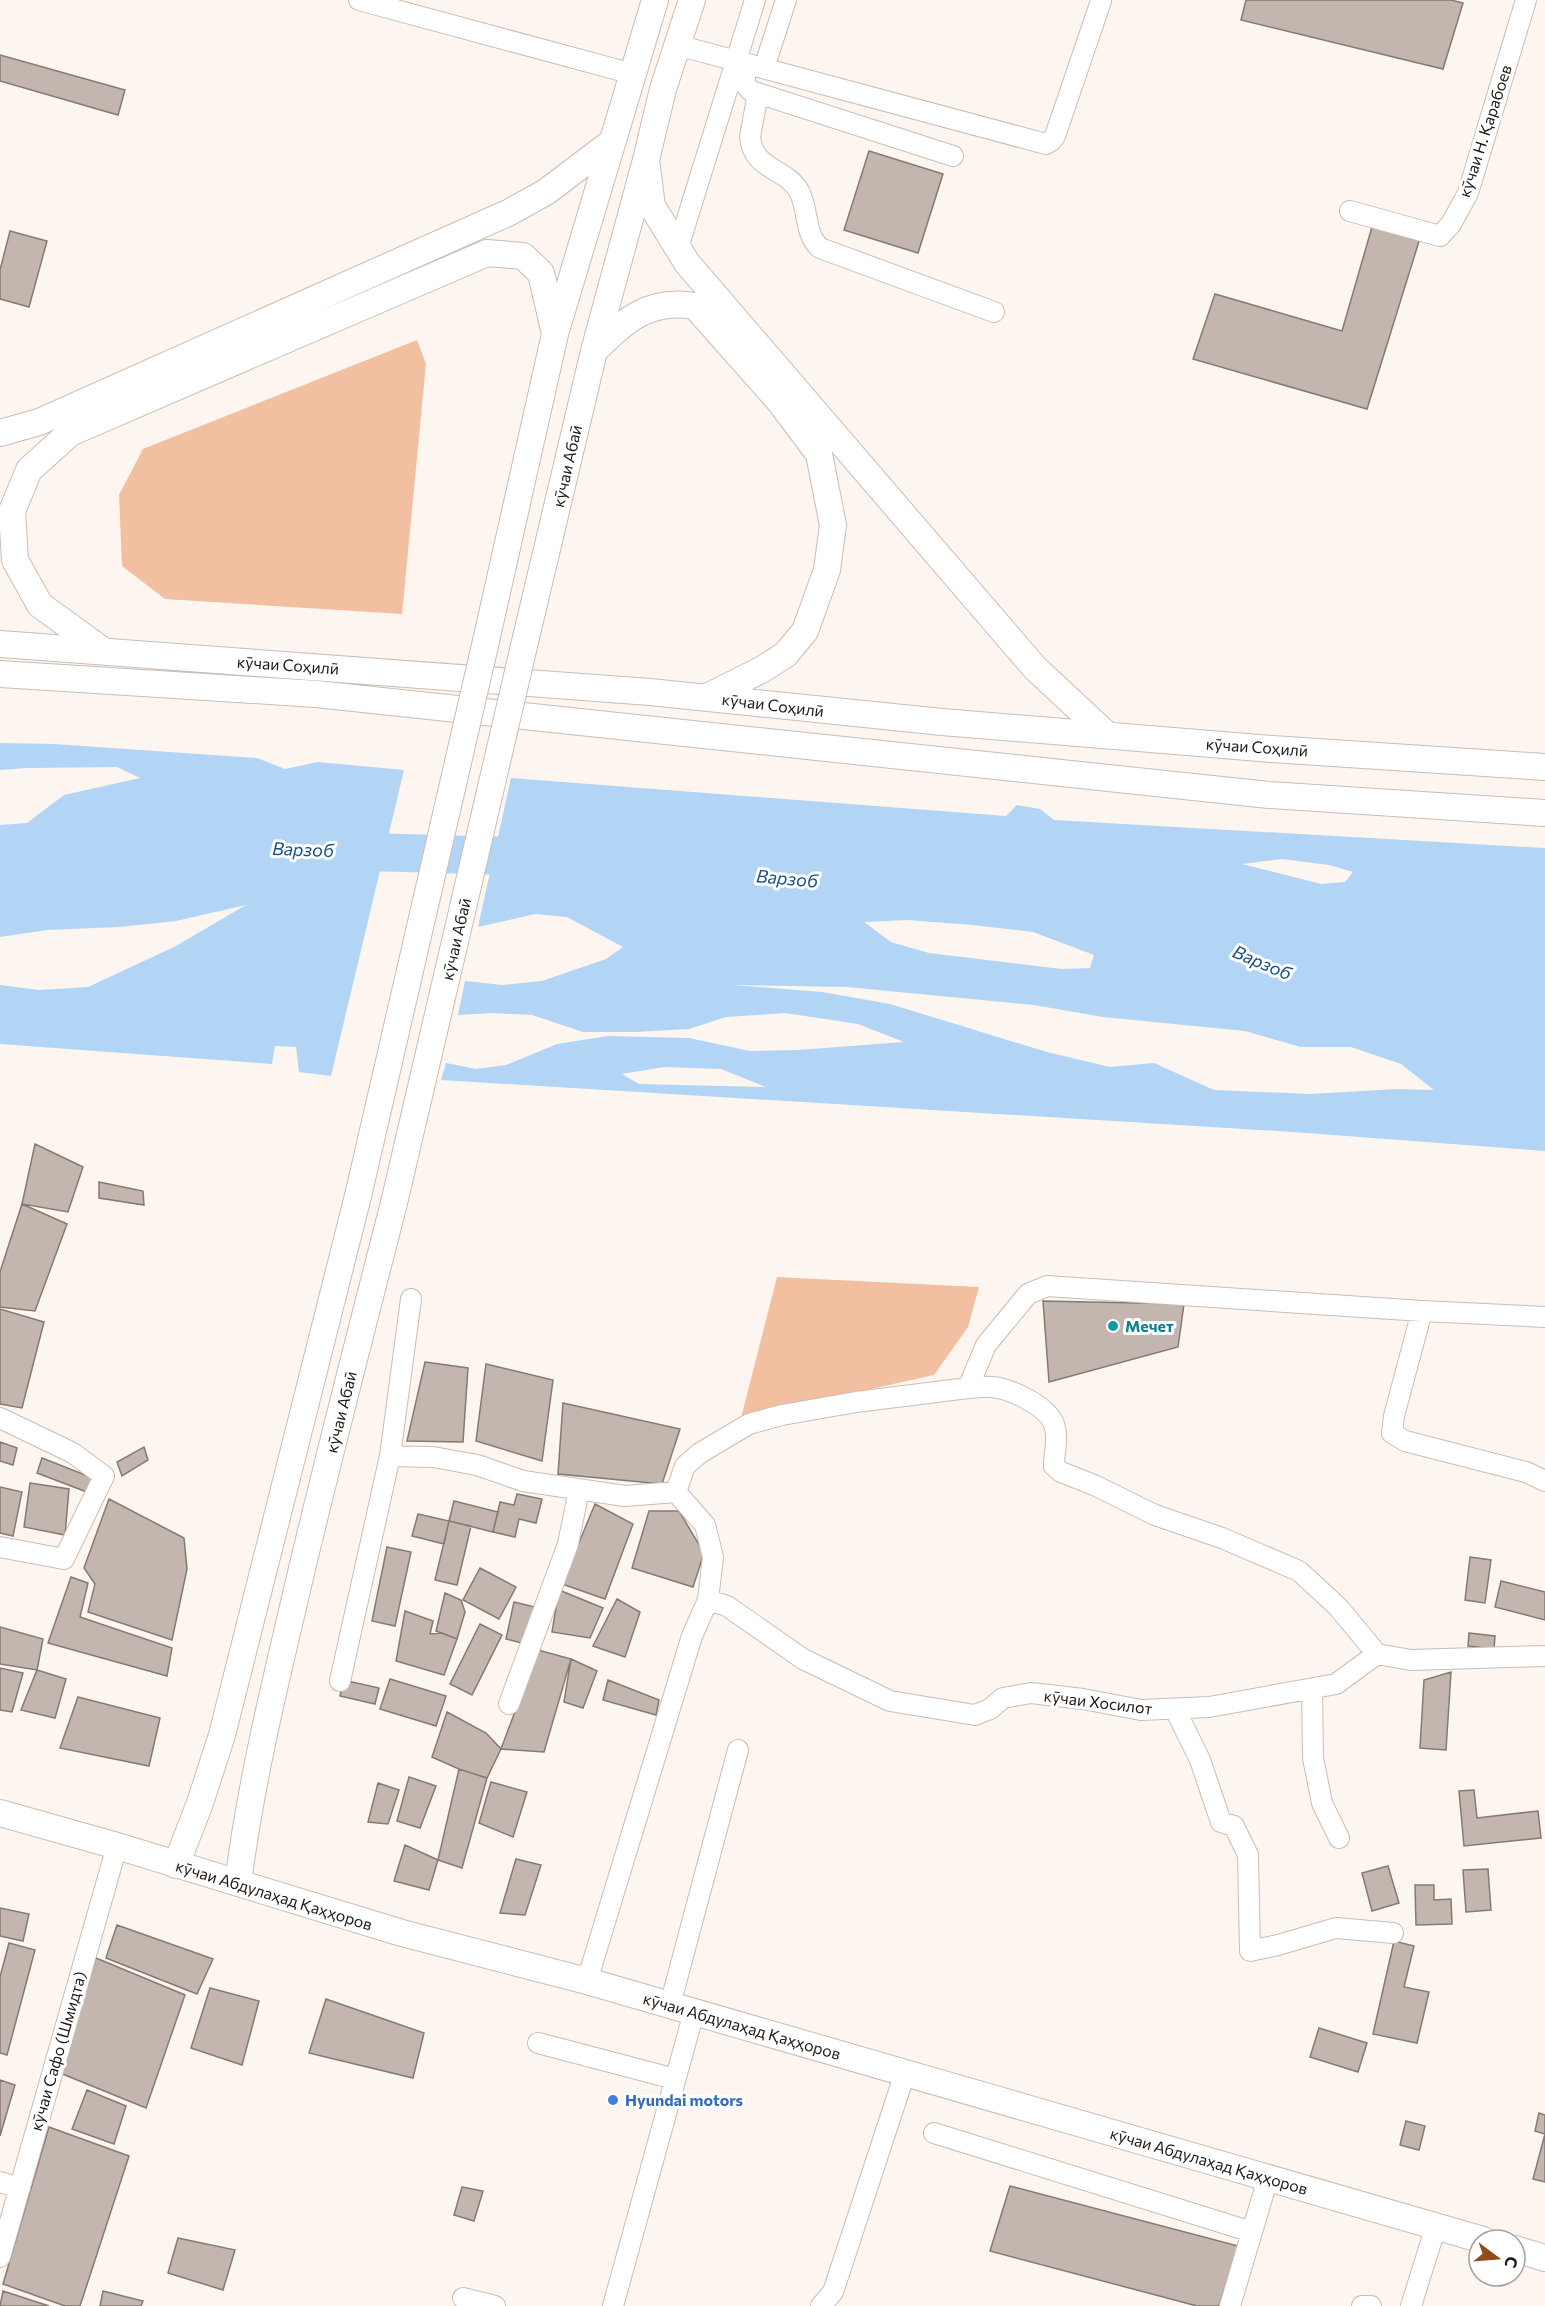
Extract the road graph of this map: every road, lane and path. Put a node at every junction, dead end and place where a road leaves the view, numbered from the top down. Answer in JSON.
{"nodes":[{"id":1,"x":359,"y":0,"type":"edge"},
{"id":2,"x":655,"y":0,"type":"edge"},
{"id":3,"x":692,"y":0,"type":"edge"},
{"id":4,"x":755,"y":0,"type":"edge"},
{"id":5,"x":786,"y":0,"type":"edge"},
{"id":6,"x":1101,"y":0,"type":"edge"},
{"id":7,"x":1526,"y":0,"type":"edge"},
{"id":8,"x":678,"y":45,"type":"junction"},
{"id":9,"x":748,"y":64,"type":"junction"},
{"id":10,"x":633,"y":74,"type":"junction"},
{"id":11,"x":758,"y":93,"type":"junction"},
{"id":12,"x":612,"y":141,"type":"junction"},
{"id":13,"x":953,"y":156,"type":"dead end"},
{"id":14,"x":646,"y":160,"type":"junction"},
{"id":15,"x":1350,"y":211,"type":"dead end"},
{"id":16,"x":678,"y":248,"type":"junction"},
{"id":17,"x":994,"y":312,"type":"dead end"},
{"id":18,"x":555,"y":334,"type":"junction"},
{"id":19,"x":594,"y":351,"type":"junction"},
{"id":20,"x":0,"y":433,"type":"edge"},
{"id":21,"x":0,"y":644,"type":"edge"},
{"id":22,"x":106,"y":652,"type":"junction"},
{"id":23,"x":0,"y":674,"type":"edge"},
{"id":24,"x":707,"y":697,"type":"junction"},
{"id":25,"x":1107,"y":735,"type":"junction"},
{"id":26,"x":1545,"y":767,"type":"edge"},
{"id":27,"x":1545,"y":813,"type":"edge"},
{"id":28,"x":411,"y":1299,"type":"dead end"},
{"id":29,"x":1422,"y":1311,"type":"junction"},
{"id":30,"x":1545,"y":1317,"type":"edge"},
{"id":31,"x":968,"y":1388,"type":"junction"},
{"id":32,"x":0,"y":1418,"type":"edge"},
{"id":33,"x":390,"y":1456,"type":"junction"},
{"id":34,"x":1545,"y":1481,"type":"edge"},
{"id":35,"x":579,"y":1490,"type":"junction"},
{"id":36,"x":676,"y":1492,"type":"junction"},
{"id":37,"x":0,"y":1546,"type":"edge"},
{"id":38,"x":708,"y":1600,"type":"junction"},
{"id":39,"x":1377,"y":1654,"type":"junction"},
{"id":40,"x":1545,"y":1656,"type":"edge"},
{"id":41,"x":340,"y":1681,"type":"dead end"},
{"id":42,"x":1312,"y":1689,"type":"junction"},
{"id":43,"x":509,"y":1704,"type":"dead end"},
{"id":44,"x":1175,"y":1709,"type":"junction"},
{"id":45,"x":738,"y":1750,"type":"dead end"},
{"id":46,"x":0,"y":1813,"type":"edge"},
{"id":47,"x":1339,"y":1838,"type":"dead end"},
{"id":48,"x":117,"y":1846,"type":"junction"},
{"id":49,"x":176,"y":1865,"type":"junction"},
{"id":50,"x":238,"y":1883,"type":"junction"},
{"id":51,"x":1393,"y":1933,"type":"dead end"},
{"id":52,"x":587,"y":1981,"type":"junction"},
{"id":53,"x":682,"y":2009,"type":"junction"},
{"id":54,"x":538,"y":2043,"type":"dead end"},
{"id":55,"x":905,"y":2073,"type":"junction"},
{"id":56,"x":675,"y":2079,"type":"junction"},
{"id":57,"x":934,"y":2133,"type":"dead end"},
{"id":58,"x":1268,"y":2178,"type":"junction"},
{"id":59,"x":0,"y":2182,"type":"edge"},
{"id":60,"x":20,"y":2188,"type":"junction"},
{"id":61,"x":1436,"y":2226,"type":"junction"},
{"id":62,"x":1252,"y":2232,"type":"junction"},
{"id":63,"x":1467,"y":2235,"type":"edge"},
{"id":64,"x":1527,"y":2253,"type":"edge"},
{"id":65,"x":0,"y":2257,"type":"edge"},
{"id":66,"x":1545,"y":2258,"type":"edge"},
{"id":67,"x":463,"y":2298,"type":"dead end"},
{"id":68,"x":495,"y":2306,"type":"edge"},
{"id":69,"x":613,"y":2306,"type":"edge"},
{"id":70,"x":822,"y":2306,"type":"edge"},
{"id":71,"x":1230,"y":2306,"type":"edge"},
{"id":72,"x":1362,"y":2306,"type":"edge"},
{"id":73,"x":1371,"y":2306,"type":"edge"},
{"id":74,"x":1411,"y":2306,"type":"edge"}],
"edges":[{"from":1,"to":10,"type":"street"},
{"from":2,"to":10,"type":"main road"},
{"from":3,"to":8,"type":"main road","name":"кӯчаи Абаӣ"},
{"from":4,"to":9,"type":"street"},
{"from":5,"to":9,"type":"street"},
{"from":6,"to":9,"type":"street"},
{"from":7,"to":15,"type":"street","name":"кӯчаи Н. Қарабоев"},
{"from":8,"to":9,"type":"street"},
{"from":8,"to":14,"type":"main road","name":"кӯчаи Абаӣ"},
{"from":9,"to":11,"type":"street"},
{"from":9,"to":16,"type":"street"},
{"from":10,"to":12,"type":"main road"},
{"from":11,"to":13,"type":"street"},
{"from":11,"to":17,"type":"street"},
{"from":12,"to":18,"type":"main road"},
{"from":12,"to":20,"type":"main road"},
{"from":14,"to":16,"type":"main road"},
{"from":14,"to":19,"type":"main road","name":"кӯчаи Абаӣ"},
{"from":16,"to":25,"type":"main road"},
{"from":18,"to":22,"type":"main road"},
{"from":18,"to":49,"type":"main road","bridge":true},
{"from":19,"to":24,"type":"main road"},
{"from":19,"to":50,"type":"main road","name":"кӯчаи Абаӣ","bridge":true},
{"from":21,"to":22,"type":"main road","name":"кӯчаи Соҳилӣ"},
{"from":22,"to":24,"type":"main road","name":"кӯчаи Соҳилӣ"},
{"from":23,"to":27,"type":"main road"},
{"from":24,"to":25,"type":"main road","name":"кӯчаи Соҳилӣ"},
{"from":25,"to":26,"type":"main road","name":"кӯчаи Соҳилӣ"},
{"from":28,"to":33,"type":"street"},
{"from":29,"to":30,"type":"street"},
{"from":29,"to":31,"type":"street"},
{"from":29,"to":34,"type":"street"},
{"from":31,"to":36,"type":"street"},
{"from":31,"to":39,"type":"street"},
{"from":32,"to":37,"type":"street"},
{"from":33,"to":35,"type":"street"},
{"from":33,"to":41,"type":"street"},
{"from":35,"to":36,"type":"street"},
{"from":35,"to":43,"type":"street"},
{"from":36,"to":38,"type":"street"},
{"from":38,"to":44,"type":"street","name":"кӯчаи Хосилот"},
{"from":38,"to":52,"type":"street"},
{"from":39,"to":40,"type":"street"},
{"from":39,"to":42,"type":"street","name":"кӯчаи Хосилот"},
{"from":42,"to":44,"type":"street","name":"кӯчаи Хосилот"},
{"from":42,"to":47,"type":"street"},
{"from":44,"to":51,"type":"street"},
{"from":45,"to":53,"type":"street"},
{"from":46,"to":48,"type":"main road","name":"кӯчаи Абдулаҳад Қаҳҳоров"},
{"from":48,"to":49,"type":"main road","name":"кӯчаи Абдулаҳад Қаҳҳоров"},
{"from":48,"to":60,"type":"street","name":"кӯчаи Сафо (Шмидта)"},
{"from":49,"to":50,"type":"main road","name":"кӯчаи Абдулаҳад Қаҳҳоров"},
{"from":50,"to":52,"type":"main road","name":"кӯчаи Абдулаҳад Қаҳҳоров"},
{"from":52,"to":53,"type":"main road","name":"кӯчаи Абдулаҳад Қаҳҳоров"},
{"from":53,"to":55,"type":"main road","name":"кӯчаи Абдулаҳад Қаҳҳоров"},
{"from":53,"to":56,"type":"street"},
{"from":54,"to":56,"type":"street"},
{"from":55,"to":58,"type":"main road","name":"кӯчаи Абдулаҳад Қаҳҳоров"},
{"from":55,"to":70,"type":"street"},
{"from":56,"to":69,"type":"street"},
{"from":57,"to":62,"type":"street"},
{"from":58,"to":61,"type":"main road","name":"кӯчаи Абдулаҳад Қаҳҳоров"},
{"from":58,"to":62,"type":"street"},
{"from":59,"to":60,"type":"street"},
{"from":60,"to":65,"type":"street","name":"кӯчаи Сафо (Шмидта)"},
{"from":61,"to":63,"type":"main road","name":"кӯчаи Абдулаҳад Қаҳҳоров"},
{"from":61,"to":74,"type":"street"},
{"from":62,"to":71,"type":"street"},
{"from":64,"to":66,"type":"main road"},
{"from":67,"to":68,"type":"street"},
{"from":72,"to":73,"type":"street"}]}
